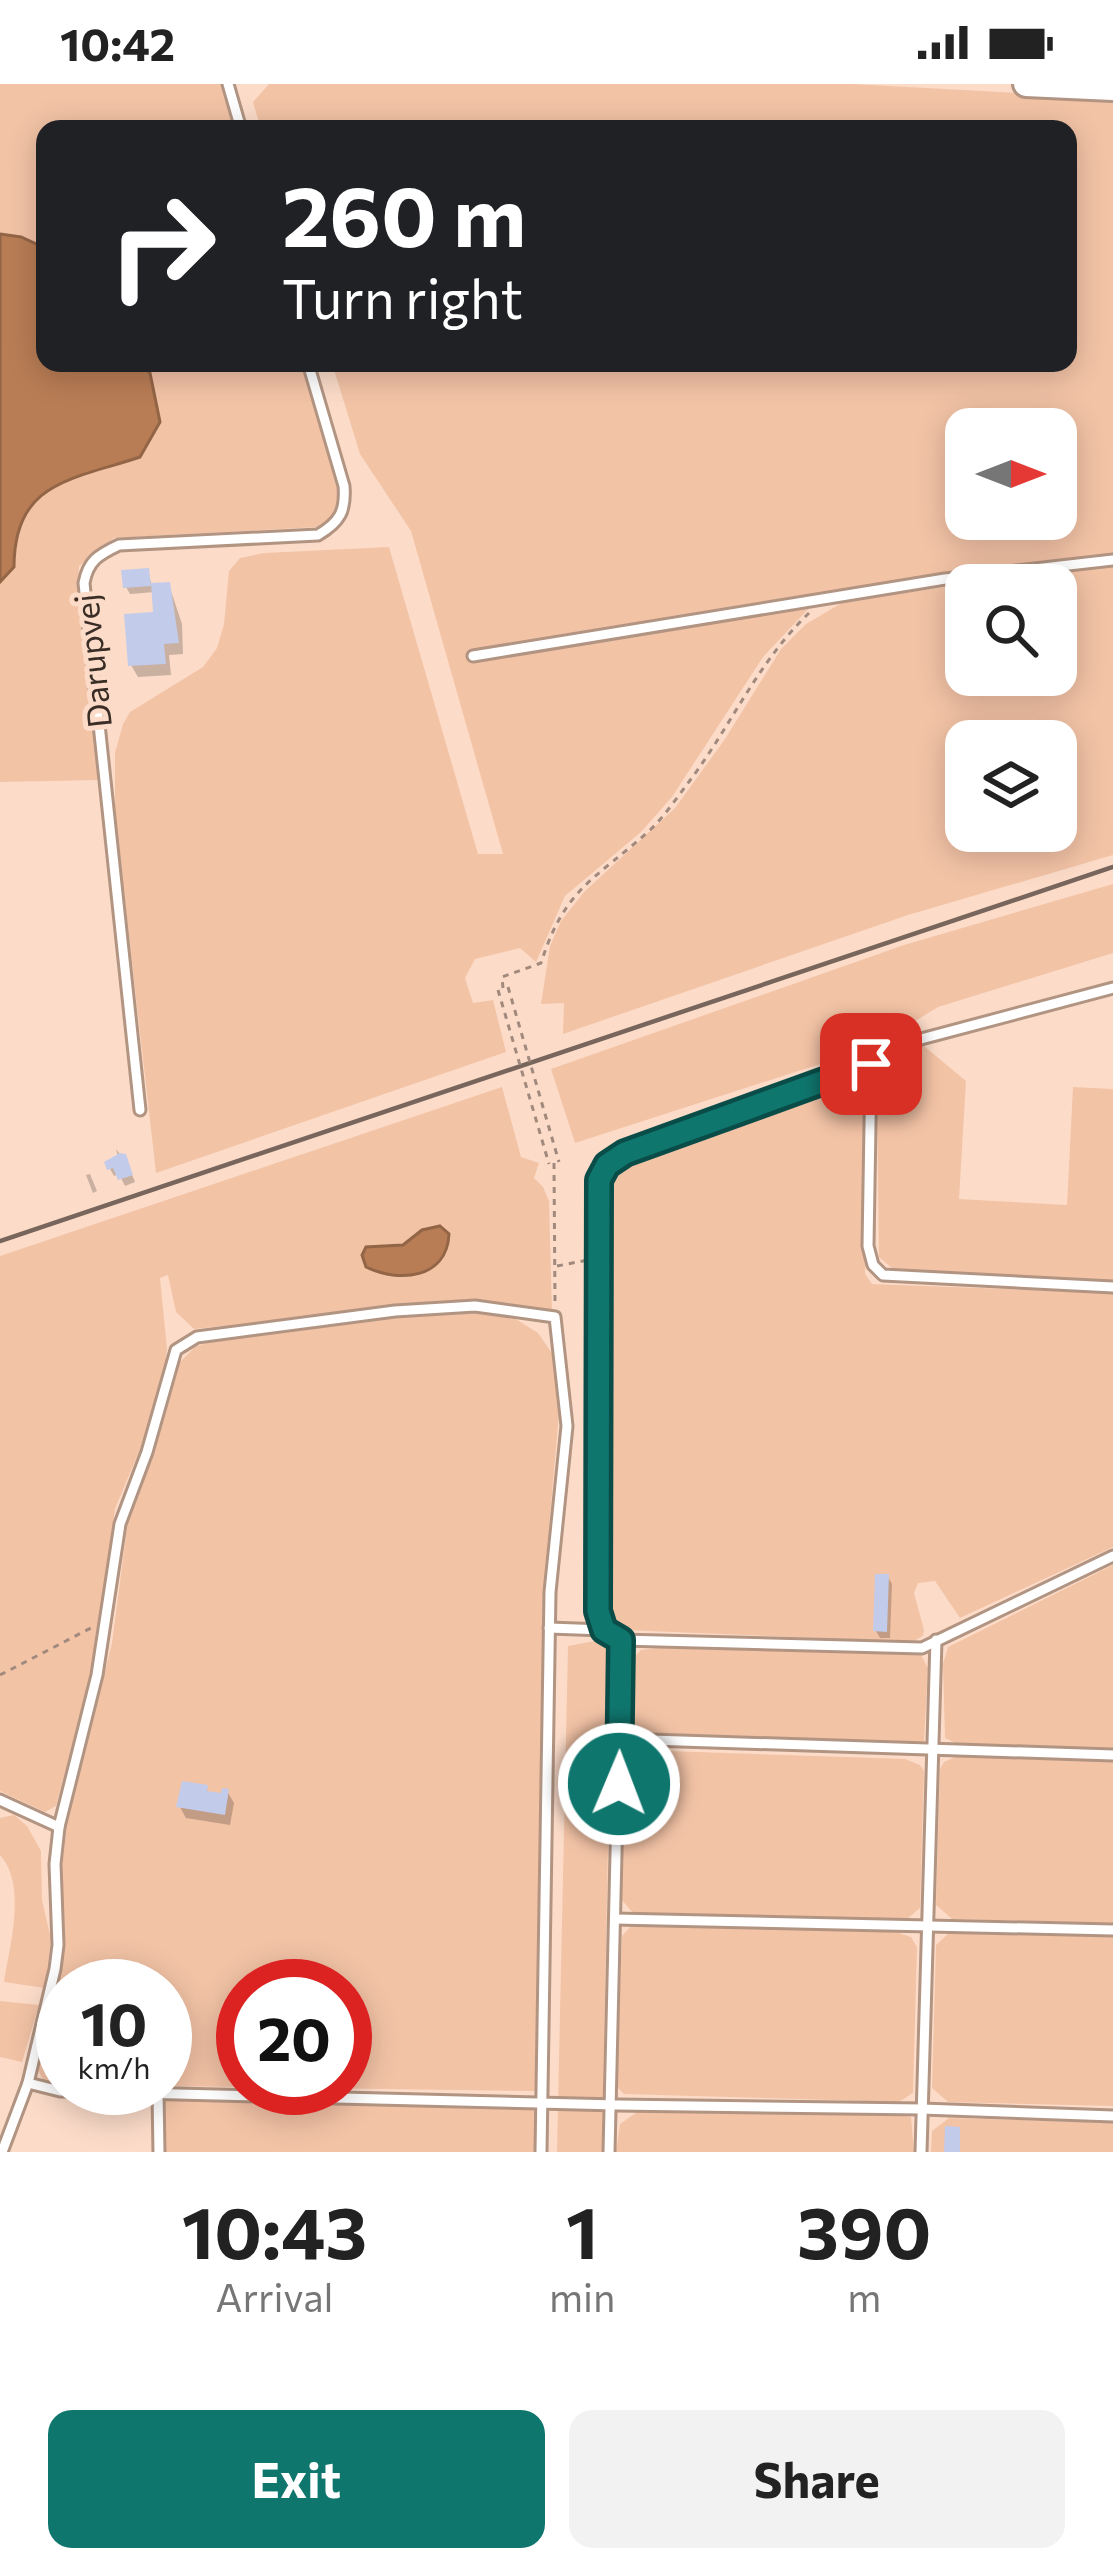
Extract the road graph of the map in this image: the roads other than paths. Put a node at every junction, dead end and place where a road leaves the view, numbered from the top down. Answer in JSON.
{"nodes":[{"id":1,"x":228,"y":84,"type":"edge"},
{"id":2,"x":1026,"y":84,"type":"edge"},
{"id":3,"x":1113,"y":88,"type":"edge"},
{"id":4,"x":238,"y":120,"type":"edge"},
{"id":5,"x":311,"y":372,"type":"edge"},
{"id":6,"x":1113,"y":560,"type":"edge"},
{"id":7,"x":472,"y":656,"type":"dead end"},
{"id":8,"x":1113,"y":988,"type":"edge"},
{"id":9,"x":871,"y":1064,"type":"junction"},
{"id":10,"x":140,"y":1111,"type":"dead end"},
{"id":11,"x":1113,"y":1287,"type":"edge"},
{"id":12,"x":1113,"y":1556,"type":"edge"},
{"id":13,"x":550,"y":1628,"type":"junction"},
{"id":14,"x":604,"y":1630,"type":"junction"},
{"id":15,"x":621,"y":1640,"type":"junction"},
{"id":16,"x":936,"y":1640,"type":"junction"},
{"id":17,"x":620,"y":1739,"type":"junction"},
{"id":18,"x":931,"y":1750,"type":"junction"},
{"id":19,"x":1113,"y":1755,"type":"edge"},
{"id":20,"x":0,"y":1800,"type":"edge"},
{"id":21,"x":59,"y":1827,"type":"junction"},
{"id":22,"x":615,"y":1919,"type":"junction"},
{"id":23,"x":927,"y":1925,"type":"junction"},
{"id":24,"x":1113,"y":1930,"type":"edge"},
{"id":25,"x":28,"y":2083,"type":"junction"},
{"id":26,"x":36,"y":2085,"type":"edge"},
{"id":27,"x":192,"y":2093,"type":"edge"},
{"id":28,"x":542,"y":2102,"type":"junction"},
{"id":29,"x":610,"y":2105,"type":"junction"},
{"id":30,"x":922,"y":2108,"type":"junction"},
{"id":31,"x":158,"y":2115,"type":"edge"},
{"id":32,"x":1113,"y":2116,"type":"edge"},
{"id":33,"x":2,"y":2152,"type":"edge"},
{"id":34,"x":159,"y":2152,"type":"edge"},
{"id":35,"x":541,"y":2152,"type":"edge"},
{"id":36,"x":609,"y":2152,"type":"edge"},
{"id":37,"x":922,"y":2152,"type":"edge"}],
"edges":[{"from":1,"to":4,"type":"lane"},
{"from":2,"to":3,"type":"street"},
{"from":5,"to":10,"type":"lane","name":"Darupvej"},
{"from":6,"to":7,"type":"lane"},
{"from":8,"to":9,"type":"lane"},
{"from":9,"to":11,"type":"lane"},
{"from":9,"to":14,"type":"lane"},
{"from":12,"to":16,"type":"lane"},
{"from":13,"to":14,"type":"lane"},
{"from":13,"to":21,"type":"lane"},
{"from":13,"to":28,"type":"lane"},
{"from":14,"to":15,"type":"lane"},
{"from":15,"to":16,"type":"lane"},
{"from":15,"to":17,"type":"lane"},
{"from":16,"to":18,"type":"lane"},
{"from":17,"to":18,"type":"lane"},
{"from":17,"to":22,"type":"lane"},
{"from":18,"to":19,"type":"lane"},
{"from":18,"to":23,"type":"lane"},
{"from":20,"to":21,"type":"lane"},
{"from":21,"to":25,"type":"lane"},
{"from":22,"to":23,"type":"lane"},
{"from":22,"to":29,"type":"lane"},
{"from":23,"to":24,"type":"lane"},
{"from":23,"to":30,"type":"lane"},
{"from":25,"to":26,"type":"lane"},
{"from":25,"to":33,"type":"lane"},
{"from":27,"to":28,"type":"lane"},
{"from":28,"to":29,"type":"lane"},
{"from":28,"to":35,"type":"lane"},
{"from":29,"to":30,"type":"lane"},
{"from":29,"to":36,"type":"lane"},
{"from":30,"to":32,"type":"lane"},
{"from":30,"to":37,"type":"lane"},
{"from":31,"to":34,"type":"lane"}]}
